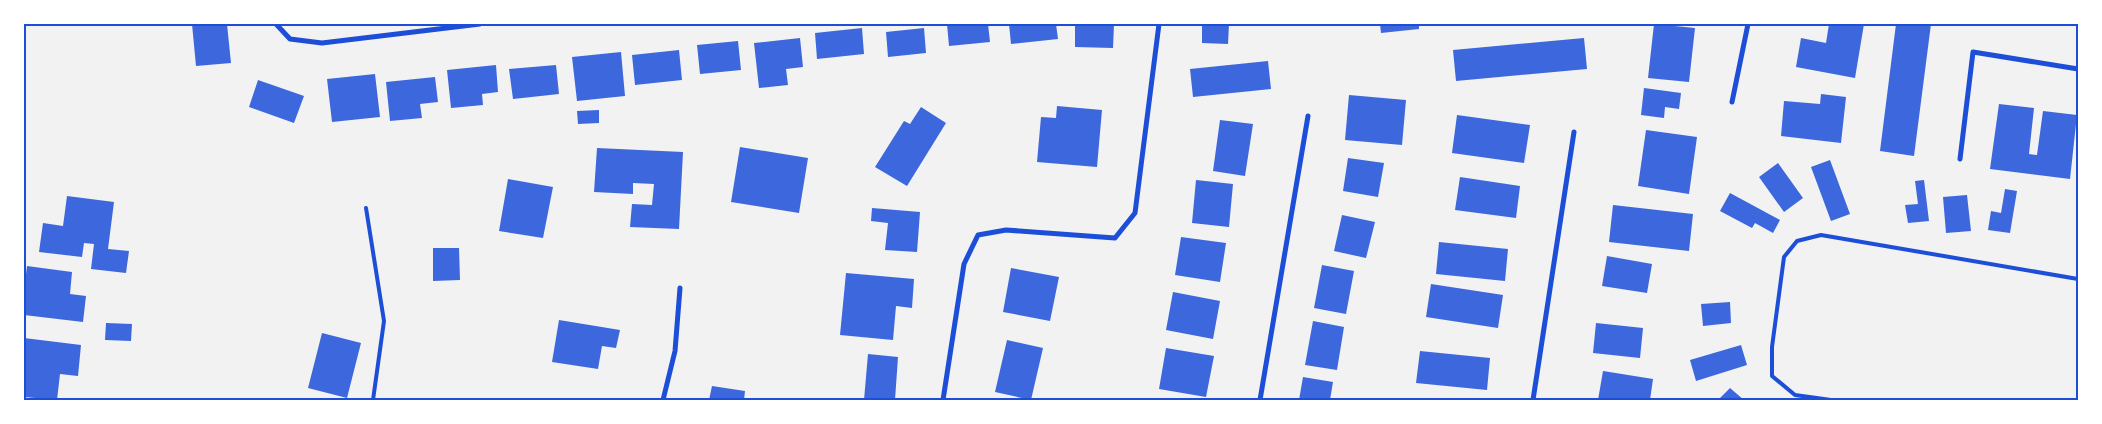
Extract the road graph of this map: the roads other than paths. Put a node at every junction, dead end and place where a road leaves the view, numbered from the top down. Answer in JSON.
{"nodes":[{"id":1,"x":276,"y":24,"type":"edge"},
{"id":2,"x":480,"y":24,"type":"edge"},
{"id":3,"x":1159,"y":24,"type":"edge"},
{"id":4,"x":1748,"y":24,"type":"edge"},
{"id":5,"x":2078,"y":69,"type":"edge"},
{"id":6,"x":1732,"y":102,"type":"dead end"},
{"id":7,"x":1308,"y":116,"type":"dead end"},
{"id":8,"x":1574,"y":132,"type":"dead end"},
{"id":9,"x":1960,"y":158,"type":"dead end"},
{"id":10,"x":366,"y":208,"type":"dead end"},
{"id":11,"x":2078,"y":279,"type":"edge"},
{"id":12,"x":680,"y":288,"type":"dead end"},
{"id":13,"x":373,"y":400,"type":"edge"},
{"id":14,"x":664,"y":400,"type":"edge"},
{"id":15,"x":944,"y":400,"type":"edge"},
{"id":16,"x":1260,"y":400,"type":"edge"},
{"id":17,"x":1533,"y":400,"type":"edge"},
{"id":18,"x":1831,"y":400,"type":"edge"}],
"edges":[{"from":1,"to":2,"type":"street"},
{"from":3,"to":15,"type":"street"},
{"from":4,"to":6,"type":"street"},
{"from":5,"to":9,"type":"street"},
{"from":7,"to":16,"type":"street"},
{"from":8,"to":17,"type":"street"},
{"from":10,"to":13,"type":"lane"},
{"from":11,"to":18,"type":"lane"},
{"from":12,"to":14,"type":"street"}]}
